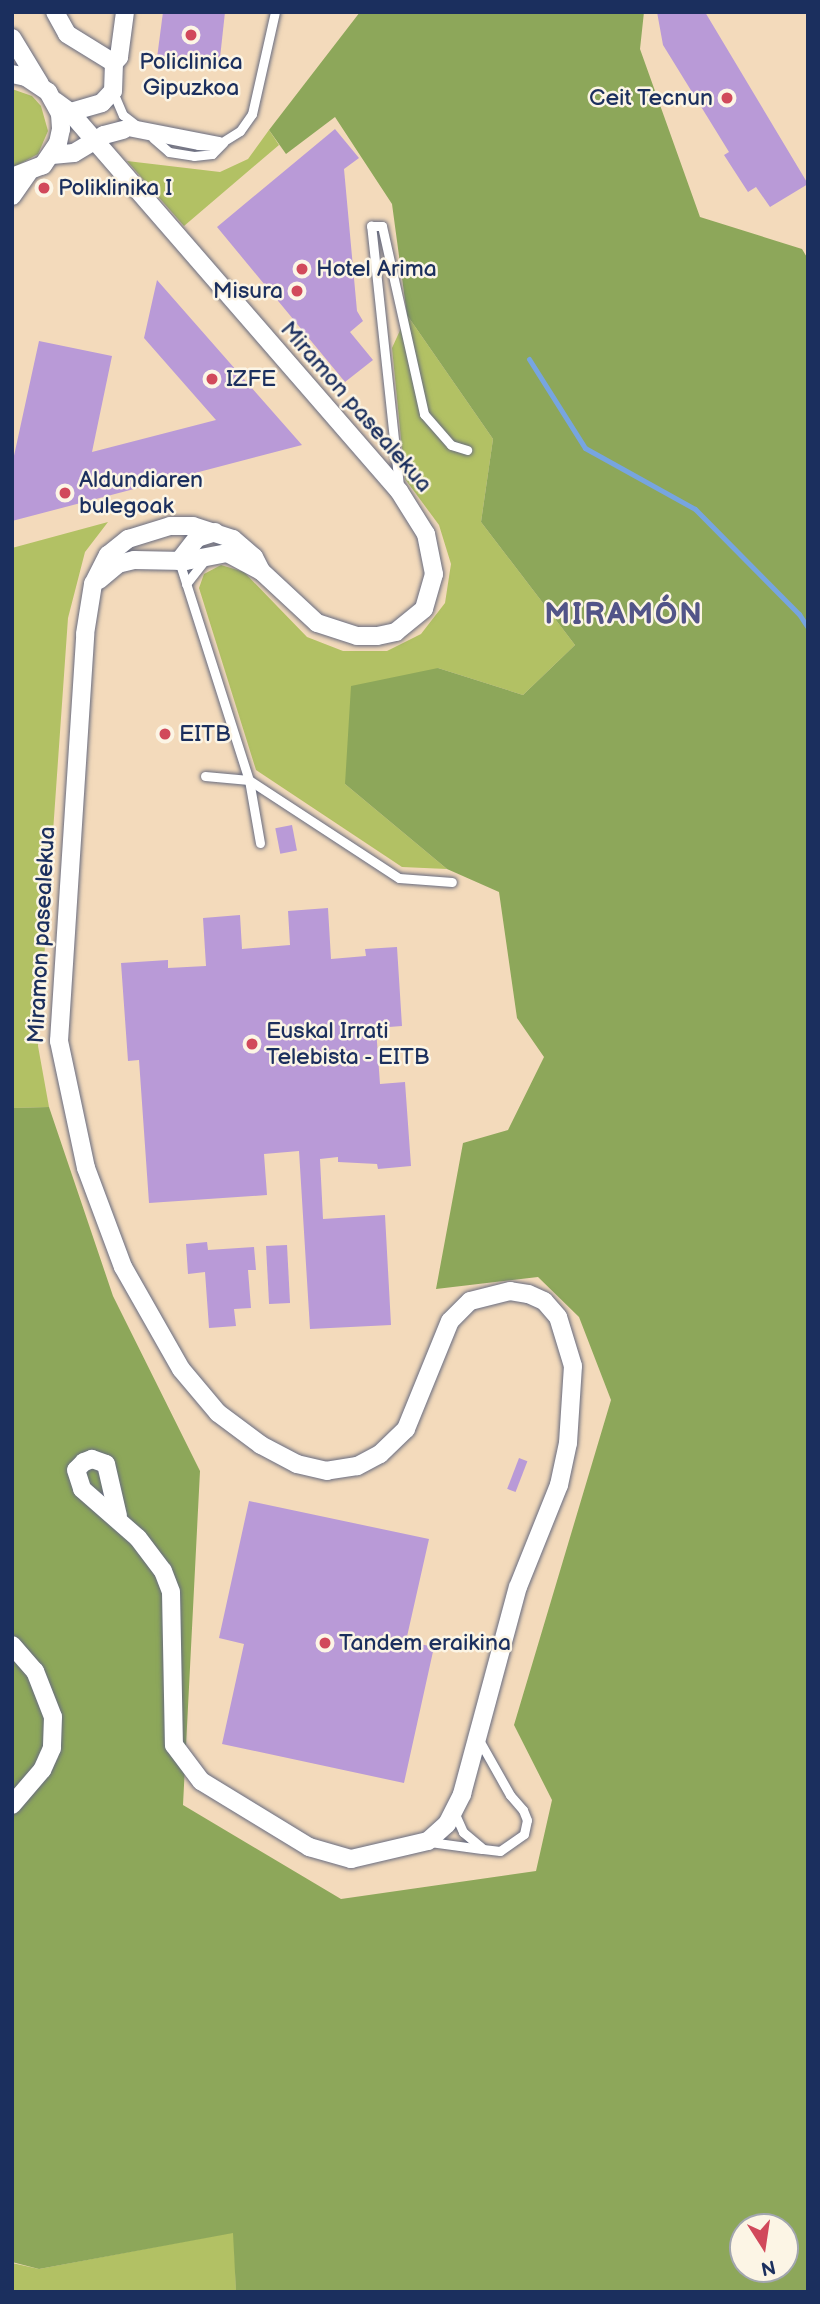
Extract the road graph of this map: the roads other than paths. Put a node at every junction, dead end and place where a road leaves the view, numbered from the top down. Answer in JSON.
{"nodes":[{"id":1,"x":55,"y":12,"type":"edge"},
{"id":2,"x":125,"y":12,"type":"edge"},
{"id":3,"x":275,"y":12,"type":"edge"},
{"id":4,"x":12,"y":38,"type":"edge"},
{"id":5,"x":114,"y":63,"type":"junction"},
{"id":6,"x":12,"y":74,"type":"edge"},
{"id":7,"x":40,"y":84,"type":"junction"},
{"id":8,"x":113,"y":91,"type":"junction"},
{"id":9,"x":55,"y":101,"type":"junction"},
{"id":10,"x":70,"y":113,"type":"junction"},
{"id":11,"x":123,"y":130,"type":"joint"},
{"id":12,"x":94,"y":141,"type":"junction"},
{"id":13,"x":224,"y":142,"type":"junction"},
{"id":14,"x":51,"y":155,"type":"junction"},
{"id":15,"x":20,"y":175,"type":"edge"},
{"id":16,"x":12,"y":195,"type":"edge"},
{"id":17,"x":467,"y":450,"type":"dead end"},
{"id":18,"x":399,"y":491,"type":"junction"},
{"id":19,"x":153,"y":530,"type":"junction"},
{"id":20,"x":215,"y":532,"type":"junction"},
{"id":21,"x":210,"y":555,"type":"junction"},
{"id":22,"x":152,"y":559,"type":"junction"},
{"id":23,"x":180,"y":568,"type":"junction"},
{"id":24,"x":261,"y":571,"type":"junction"},
{"id":25,"x":93,"y":584,"type":"junction"},
{"id":26,"x":186,"y":584,"type":"junction"},
{"id":27,"x":205,"y":776,"type":"dead end"},
{"id":28,"x":249,"y":780,"type":"junction"},
{"id":29,"x":260,"y":843,"type":"dead end"},
{"id":30,"x":452,"y":882,"type":"dead end"},
{"id":31,"x":118,"y":1516,"type":"dead end"},
{"id":32,"x":12,"y":1645,"type":"edge"},
{"id":33,"x":478,"y":1736,"type":"junction"},
{"id":34,"x":12,"y":1805,"type":"edge"},
{"id":35,"x":455,"y":1814,"type":"junction"},
{"id":36,"x":428,"y":1841,"type":"junction"},
{"id":37,"x":484,"y":1849,"type":"junction"}],
"edges":[{"from":1,"to":5,"type":"street"},
{"from":2,"to":5,"type":"street"},
{"from":3,"to":13,"type":"lane"},
{"from":4,"to":7,"type":"street","name":"Miramon pasealekua"},
{"from":5,"to":8,"type":"street"},
{"from":6,"to":7,"type":"street","name":"Miramon pasealekua"},
{"from":7,"to":9,"type":"street","name":"Miramon pasealekua"},
{"from":8,"to":10,"type":"street"},
{"from":8,"to":13,"type":"lane"},
{"from":9,"to":10,"type":"street","name":"Miramon pasealekua"},
{"from":9,"to":14,"type":"street"},
{"from":10,"to":12,"type":"street","name":"Miramon pasealekua"},
{"from":11,"to":12,"type":"street"},
{"from":11,"to":13,"type":"lane"},
{"from":12,"to":14,"type":"street"},
{"from":12,"to":18,"type":"street","name":"Miramon pasealekua"},
{"from":14,"to":15,"type":"street"},
{"from":15,"to":16,"type":"street"},
{"from":17,"to":18,"type":"lane"},
{"from":18,"to":24,"type":"street","name":"Miramon pasealekua"},
{"from":19,"to":20,"type":"street","name":"Miramon pasealekua"},
{"from":19,"to":22,"type":"street"},
{"from":19,"to":25,"type":"street","name":"Miramon pasealekua"},
{"from":20,"to":23,"type":"street"},
{"from":20,"to":24,"type":"street","name":"Miramon pasealekua"},
{"from":21,"to":23,"type":"street","name":"Miramon pasealekua"},
{"from":21,"to":24,"type":"street","name":"Miramon pasealekua"},
{"from":21,"to":26,"type":"lane"},
{"from":22,"to":23,"type":"street","name":"Miramon pasealekua"},
{"from":22,"to":25,"type":"street","name":"Miramon pasealekua"},
{"from":23,"to":26,"type":"lane"},
{"from":25,"to":33,"type":"street","name":"Miramon pasealekua"},
{"from":26,"to":28,"type":"lane"},
{"from":27,"to":28,"type":"lane"},
{"from":28,"to":29,"type":"lane"},
{"from":28,"to":30,"type":"lane"},
{"from":31,"to":36,"type":"street","name":"Miramon pasealekua"},
{"from":32,"to":34,"type":"street"},
{"from":33,"to":35,"type":"street","name":"Miramon pasealekua"},
{"from":33,"to":37,"type":"lane"},
{"from":35,"to":36,"type":"street","name":"Miramon pasealekua"},
{"from":35,"to":37,"type":"lane"},
{"from":36,"to":37,"type":"lane"}]}
